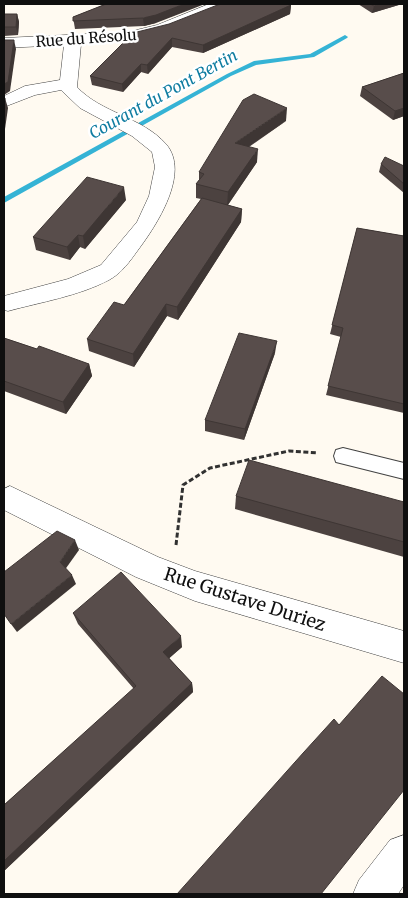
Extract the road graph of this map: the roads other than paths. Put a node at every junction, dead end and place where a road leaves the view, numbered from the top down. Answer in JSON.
{"nodes":[{"id":1,"x":222,"y":4,"type":"edge"},
{"id":2,"x":73,"y":40,"type":"junction"},
{"id":3,"x":4,"y":43,"type":"edge"},
{"id":4,"x":67,"y":84,"type":"junction"},
{"id":5,"x":4,"y":102,"type":"edge"},
{"id":6,"x":8,"y":303,"type":"dead end"},
{"id":7,"x":343,"y":456,"type":"road end"},
{"id":8,"x":404,"y":472,"type":"edge"},
{"id":9,"x":7,"y":498,"type":"edge"},
{"id":10,"x":404,"y":648,"type":"edge"},
{"id":11,"x":404,"y":854,"type":"edge"},
{"id":12,"x":373,"y":894,"type":"edge"}],
"edges":[{"from":1,"to":2,"type":"street","name":"Rue du Résolu"},
{"from":2,"to":3,"type":"street","name":"Rue du Résolu"},
{"from":2,"to":4,"type":"street"},
{"from":4,"to":5,"type":"street"},
{"from":4,"to":6,"type":"street"},
{"from":7,"to":8,"type":"lane"},
{"from":9,"to":10,"type":"street","name":"Rue Gustave Duriez"},
{"from":11,"to":12,"type":"street"}]}
